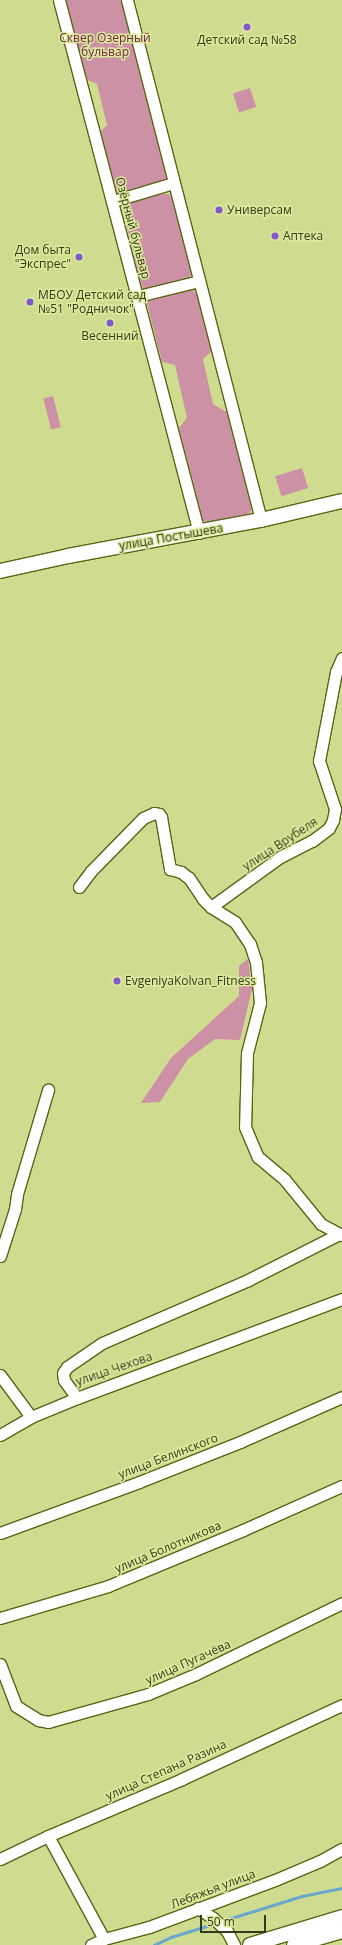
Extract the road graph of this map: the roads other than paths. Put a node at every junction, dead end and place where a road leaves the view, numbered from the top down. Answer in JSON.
{"nodes":[{"id":1,"x":59,"y":0,"type":"edge"},
{"id":2,"x":127,"y":0,"type":"edge"},
{"id":3,"x":173,"y":184,"type":"junction"},
{"id":4,"x":113,"y":201,"type":"junction"},
{"id":5,"x":199,"y":281,"type":"junction"},
{"id":6,"x":138,"y":296,"type":"junction"},
{"id":7,"x":342,"y":501,"type":"edge"},
{"id":8,"x":261,"y":520,"type":"junction"},
{"id":9,"x":199,"y":533,"type":"junction"},
{"id":10,"x":0,"y":571,"type":"edge"},
{"id":11,"x":342,"y":658,"type":"edge"},
{"id":12,"x":79,"y":887,"type":"dead end"},
{"id":13,"x":212,"y":907,"type":"junction"},
{"id":14,"x":48,"y":1090,"type":"dead end"},
{"id":15,"x":340,"y":1235,"type":"edge"},
{"id":16,"x":0,"y":1256,"type":"edge"},
{"id":17,"x":342,"y":1298,"type":"edge"},
{"id":18,"x":0,"y":1375,"type":"edge"},
{"id":19,"x":77,"y":1398,"type":"junction"},
{"id":20,"x":342,"y":1398,"type":"edge"},
{"id":21,"x":31,"y":1417,"type":"junction"},
{"id":22,"x":0,"y":1435,"type":"edge"},
{"id":23,"x":342,"y":1486,"type":"edge"},
{"id":24,"x":0,"y":1533,"type":"edge"},
{"id":25,"x":342,"y":1603,"type":"edge"},
{"id":26,"x":0,"y":1618,"type":"edge"},
{"id":27,"x":0,"y":1664,"type":"edge"},
{"id":28,"x":342,"y":1705,"type":"edge"},
{"id":29,"x":48,"y":1836,"type":"junction"},
{"id":30,"x":342,"y":1849,"type":"edge"},
{"id":31,"x":0,"y":1859,"type":"edge"},
{"id":32,"x":198,"y":1908,"type":"junction"},
{"id":33,"x":342,"y":1917,"type":"edge"},
{"id":34,"x":342,"y":1931,"type":"edge"},
{"id":35,"x":104,"y":1939,"type":"junction"},
{"id":36,"x":91,"y":1945,"type":"edge"},
{"id":37,"x":234,"y":1945,"type":"edge"},
{"id":38,"x":250,"y":1945,"type":"edge"},
{"id":39,"x":294,"y":1945,"type":"edge"}],
"edges":[{"from":1,"to":4,"type":"street","name":"Озёрный бульвар"},
{"from":2,"to":3,"type":"street"},
{"from":3,"to":4,"type":"street"},
{"from":3,"to":5,"type":"street"},
{"from":4,"to":6,"type":"street","name":"Озёрный бульвар"},
{"from":5,"to":6,"type":"street"},
{"from":5,"to":8,"type":"street"},
{"from":6,"to":9,"type":"street","name":"Озёрный бульвар"},
{"from":7,"to":8,"type":"main road","name":"улица Постышева"},
{"from":8,"to":9,"type":"main road","name":"улица Постышева"},
{"from":9,"to":10,"type":"main road","name":"улица Постышева"},
{"from":11,"to":13,"type":"street","name":"улица Врубеля"},
{"from":12,"to":13,"type":"street"},
{"from":13,"to":15,"type":"street"},
{"from":14,"to":16,"type":"street"},
{"from":15,"to":19,"type":"street","name":"улица Чехова"},
{"from":17,"to":19,"type":"street","name":"улица Чехова"},
{"from":18,"to":21,"type":"street"},
{"from":19,"to":21,"type":"street"},
{"from":20,"to":24,"type":"street","name":"улица Белинского"},
{"from":21,"to":22,"type":"street"},
{"from":23,"to":26,"type":"street","name":"улица Болотникова"},
{"from":25,"to":27,"type":"street","name":"улица Пугачёва"},
{"from":28,"to":29,"type":"street","name":"улица Степана Разина"},
{"from":29,"to":31,"type":"street","name":"улица Степана Разина"},
{"from":29,"to":35,"type":"street"},
{"from":30,"to":32,"type":"street","name":"Лебяжья улица"},
{"from":32,"to":35,"type":"street","name":"Лебяжья улица"},
{"from":32,"to":37,"type":"street"},
{"from":33,"to":38,"type":"main road"},
{"from":34,"to":39,"type":"main road"},
{"from":35,"to":36,"type":"street","name":"Лебяжья улица"}]}
